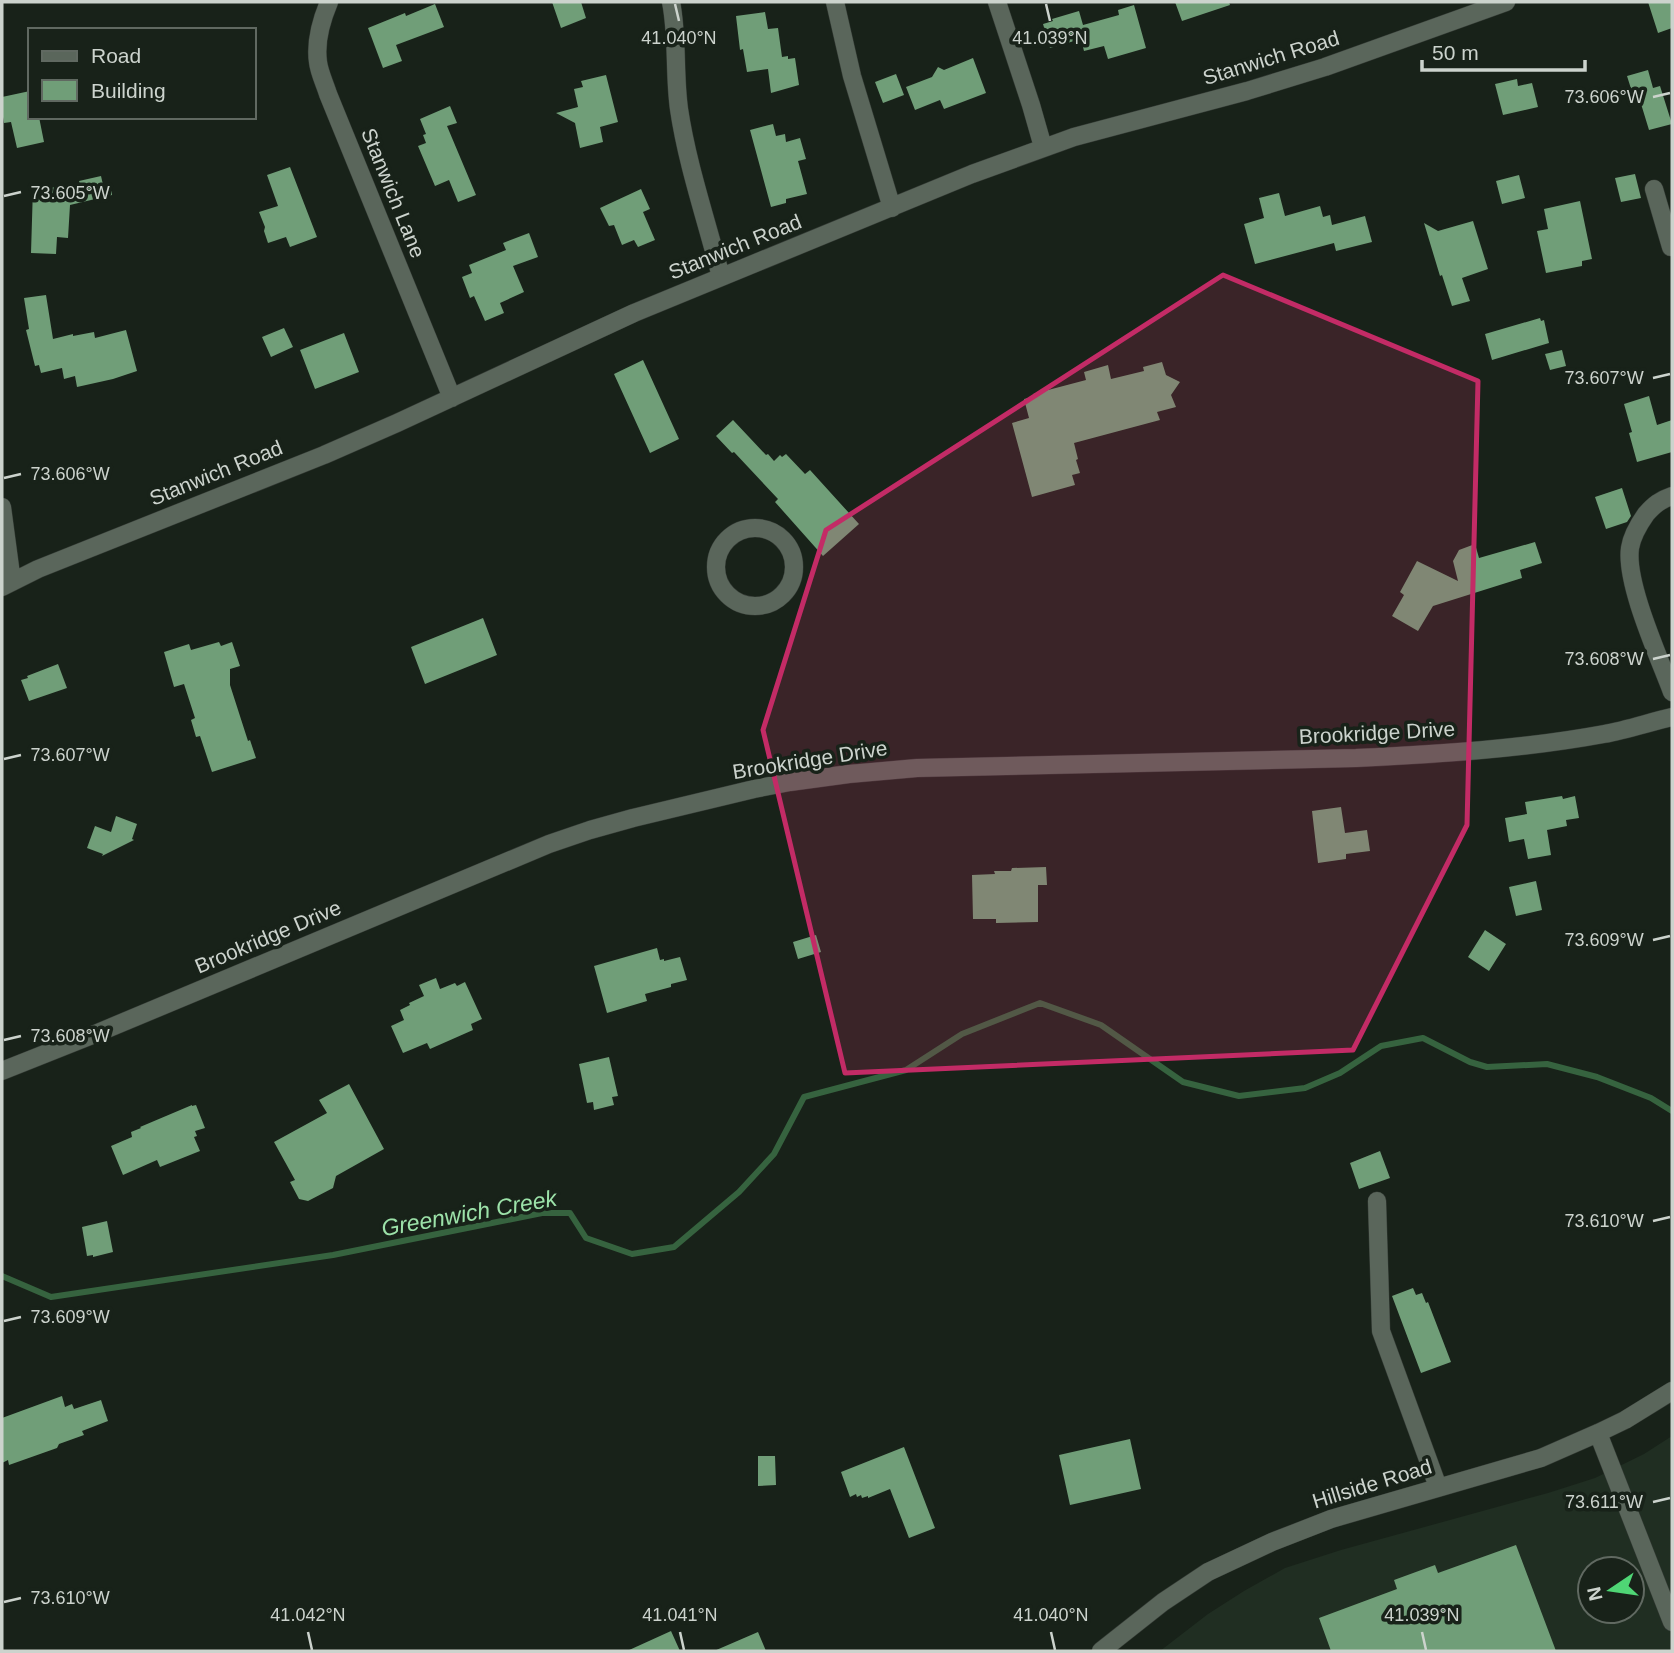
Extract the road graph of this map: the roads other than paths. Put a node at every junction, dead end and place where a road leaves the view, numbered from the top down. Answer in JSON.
{"nodes":[{"id":1,"x":329,"y":2,"type":"edge"},
{"id":2,"x":671,"y":2,"type":"edge"},
{"id":3,"x":835,"y":2,"type":"edge"},
{"id":4,"x":997,"y":2,"type":"edge"},
{"id":5,"x":1506,"y":2,"type":"edge"},
{"id":6,"x":1043,"y":147,"type":"junction"},
{"id":7,"x":1654,"y":189,"type":"dead end"},
{"id":8,"x":891,"y":208,"type":"junction"},
{"id":9,"x":1672,"y":247,"type":"edge"},
{"id":10,"x":721,"y":276,"type":"junction"},
{"id":11,"x":452,"y":398,"type":"junction"},
{"id":12,"x":1672,"y":496,"type":"edge"},
{"id":13,"x":2,"y":507,"type":"edge"},
{"id":14,"x":7,"y":584,"type":"edge"},
{"id":15,"x":767,"y":605,"type":"joint"},
{"id":16,"x":1672,"y":692,"type":"edge"},
{"id":17,"x":1672,"y":717,"type":"edge"},
{"id":18,"x":2,"y":1071,"type":"edge"},
{"id":19,"x":1377,"y":1201,"type":"dead end"},
{"id":20,"x":1672,"y":1391,"type":"edge"},
{"id":21,"x":1598,"y":1433,"type":"junction"},
{"id":22,"x":1438,"y":1487,"type":"junction"},
{"id":23,"x":1672,"y":1622,"type":"edge"},
{"id":24,"x":1107,"y":1649,"type":"edge"}],
"edges":[{"from":1,"to":11,"type":"street","name":"Stanwich Lane"},
{"from":2,"to":10,"type":"street"},
{"from":3,"to":8,"type":"street"},
{"from":4,"to":6,"type":"street"},
{"from":5,"to":6,"type":"street","name":"Stanwich Road"},
{"from":6,"to":8,"type":"street","name":"Stanwich Road"},
{"from":7,"to":9,"type":"street"},
{"from":8,"to":10,"type":"street","name":"Stanwich Road"},
{"from":10,"to":11,"type":"street","name":"Stanwich Road"},
{"from":11,"to":14,"type":"street","name":"Stanwich Road"},
{"from":12,"to":16,"type":"street"},
{"from":13,"to":14,"type":"street"},
{"from":15,"to":15,"type":"street"},
{"from":17,"to":18,"type":"street","name":"Brookridge Drive"},
{"from":19,"to":22,"type":"street"},
{"from":20,"to":21,"type":"street","name":"Hillside Road"},
{"from":21,"to":22,"type":"street","name":"Hillside Road"},
{"from":21,"to":23,"type":"street"},
{"from":22,"to":24,"type":"street","name":"Hillside Road"}]}
